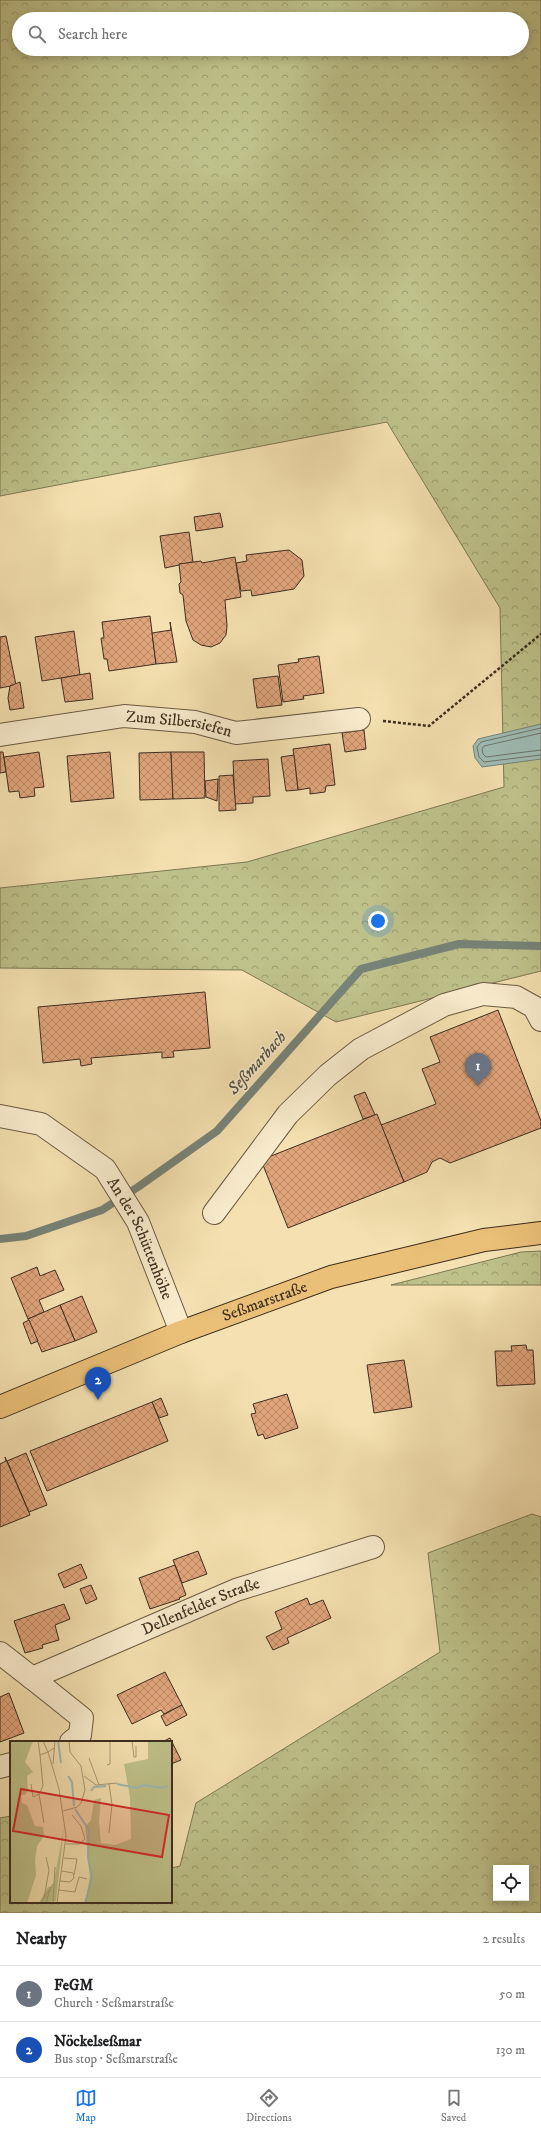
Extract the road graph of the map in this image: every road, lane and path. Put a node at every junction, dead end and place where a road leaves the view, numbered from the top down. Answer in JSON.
{"nodes":[{"id":1,"x":541,"y":634,"type":"edge"},
{"id":2,"x":359,"y":719,"type":"joint"},
{"id":3,"x":0,"y":735,"type":"edge"},
{"id":4,"x":541,"y":1020,"type":"edge"},
{"id":5,"x":0,"y":1116,"type":"edge"},
{"id":6,"x":214,"y":1213,"type":"dead end"},
{"id":7,"x":541,"y":1233,"type":"edge"},
{"id":8,"x":181,"y":1332,"type":"junction"},
{"id":9,"x":0,"y":1407,"type":"edge"},
{"id":10,"x":373,"y":1547,"type":"dead end"},
{"id":11,"x":0,"y":1653,"type":"edge"},
{"id":12,"x":32,"y":1678,"type":"junction"},
{"id":13,"x":72,"y":1741,"type":"edge"},
{"id":14,"x":10,"y":1764,"type":"edge"},
{"id":15,"x":0,"y":1767,"type":"edge"}],
"edges":[{"from":1,"to":2,"type":"path"},
{"from":2,"to":3,"type":"street","name":"Zum Silbersiefen"},
{"from":4,"to":6,"type":"street"},
{"from":5,"to":8,"type":"street","name":"An der Schüttenhöhe"},
{"from":7,"to":8,"type":"main road","name":"Seßmarstraße"},
{"from":8,"to":9,"type":"main road","name":"Seßmarstraße"},
{"from":10,"to":12,"type":"street","name":"Dellenfelder Straße"},
{"from":11,"to":12,"type":"street"},
{"from":12,"to":13,"type":"street"},
{"from":14,"to":15,"type":"street"}]}
